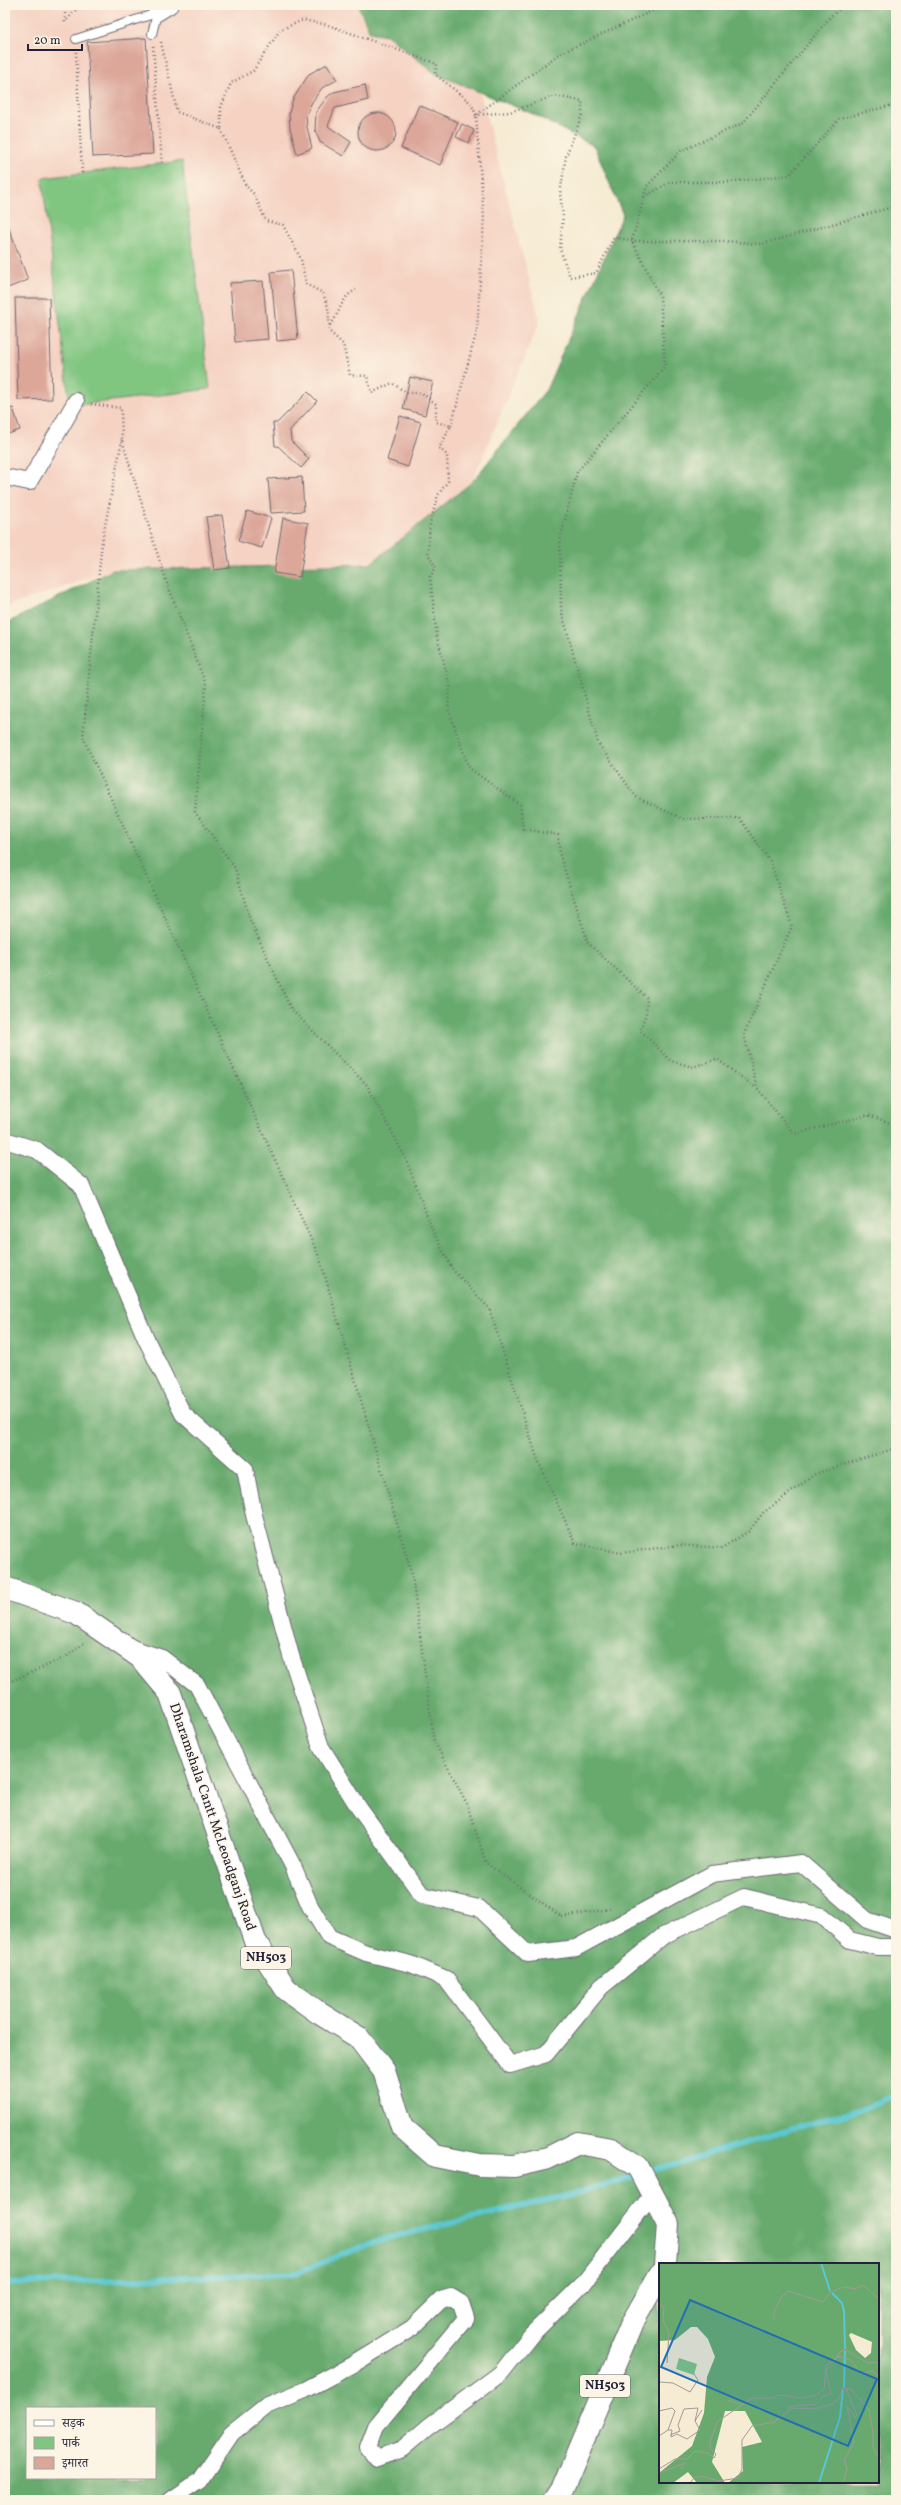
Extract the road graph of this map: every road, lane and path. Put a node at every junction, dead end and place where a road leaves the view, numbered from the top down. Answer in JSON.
{"nodes":[{"id":1,"x":65,"y":5,"type":"edge"},
{"id":2,"x":80,"y":5,"type":"edge"},
{"id":3,"x":86,"y":5,"type":"edge"},
{"id":4,"x":94,"y":5,"type":"edge"},
{"id":5,"x":665,"y":5,"type":"edge"},
{"id":6,"x":845,"y":5,"type":"edge"},
{"id":7,"x":161,"y":8,"type":"edge"},
{"id":8,"x":152,"y":34,"type":"joint"},
{"id":9,"x":76,"y":39,"type":"joint"},
{"id":10,"x":896,"y":104,"type":"edge"},
{"id":11,"x":476,"y":115,"type":"junction"},
{"id":12,"x":221,"y":129,"type":"junction"},
{"id":13,"x":162,"y":164,"type":"dead end"},
{"id":14,"x":82,"y":173,"type":"dead end"},
{"id":15,"x":644,"y":198,"type":"junction"},
{"id":16,"x":896,"y":206,"type":"edge"},
{"id":17,"x":632,"y":241,"type":"junction"},
{"id":18,"x":356,"y":290,"type":"dead end"},
{"id":19,"x":330,"y":325,"type":"junction"},
{"id":20,"x":76,"y":401,"type":"joint"},
{"id":21,"x":451,"y":426,"type":"junction"},
{"id":22,"x":122,"y":440,"type":"junction"},
{"id":23,"x":5,"y":477,"type":"edge"},
{"id":24,"x":756,"y":1088,"type":"junction"},
{"id":25,"x":896,"y":1125,"type":"edge"},
{"id":26,"x":5,"y":1140,"type":"edge"},
{"id":27,"x":896,"y":1448,"type":"edge"},
{"id":28,"x":5,"y":1588,"type":"edge"},
{"id":29,"x":108,"y":1637,"type":"junction"},
{"id":30,"x":5,"y":1684,"type":"edge"},
{"id":31,"x":613,"y":1908,"type":"dead end"},
{"id":32,"x":896,"y":1930,"type":"edge"},
{"id":33,"x":896,"y":1947,"type":"edge"},
{"id":34,"x":646,"y":2182,"type":"junction"},
{"id":35,"x":665,"y":2263,"type":"edge"},
{"id":36,"x":659,"y":2276,"type":"edge"},
{"id":37,"x":171,"y":2500,"type":"edge"},
{"id":38,"x":554,"y":2500,"type":"edge"}],
"edges":[{"from":1,"to":2,"type":"path"},
{"from":3,"to":4,"type":"path"},
{"from":5,"to":11,"type":"path"},
{"from":6,"to":15,"type":"path"},
{"from":7,"to":8,"type":"lane"},
{"from":7,"to":9,"type":"lane"},
{"from":7,"to":12,"type":"path"},
{"from":8,"to":13,"type":"path"},
{"from":9,"to":14,"type":"path"},
{"from":10,"to":15,"type":"path"},
{"from":11,"to":12,"type":"path"},
{"from":11,"to":17,"type":"path"},
{"from":11,"to":21,"type":"path"},
{"from":12,"to":19,"type":"path"},
{"from":15,"to":17,"type":"path"},
{"from":16,"to":17,"type":"path"},
{"from":17,"to":24,"type":"path"},
{"from":18,"to":19,"type":"path"},
{"from":19,"to":21,"type":"path"},
{"from":20,"to":22,"type":"path"},
{"from":20,"to":23,"type":"street"},
{"from":21,"to":24,"type":"path"},
{"from":22,"to":27,"type":"path"},
{"from":22,"to":31,"type":"path"},
{"from":24,"to":25,"type":"path"},
{"from":26,"to":32,"type":"street"},
{"from":28,"to":29,"type":"main road","name":"Dharamshala Cantt McLeoadganj Road","number":"NH503"},
{"from":29,"to":30,"type":"path"},
{"from":29,"to":33,"type":"street"},
{"from":29,"to":34,"type":"main road","name":"Dharamshala Cantt McLeoadganj Road","number":"NH503"},
{"from":34,"to":35,"type":"main road","name":"Dharamshala Cantt McLeoadganj Road","number":"NH503"},
{"from":34,"to":37,"type":"street"},
{"from":36,"to":38,"type":"main road","number":"NH503"}]}
